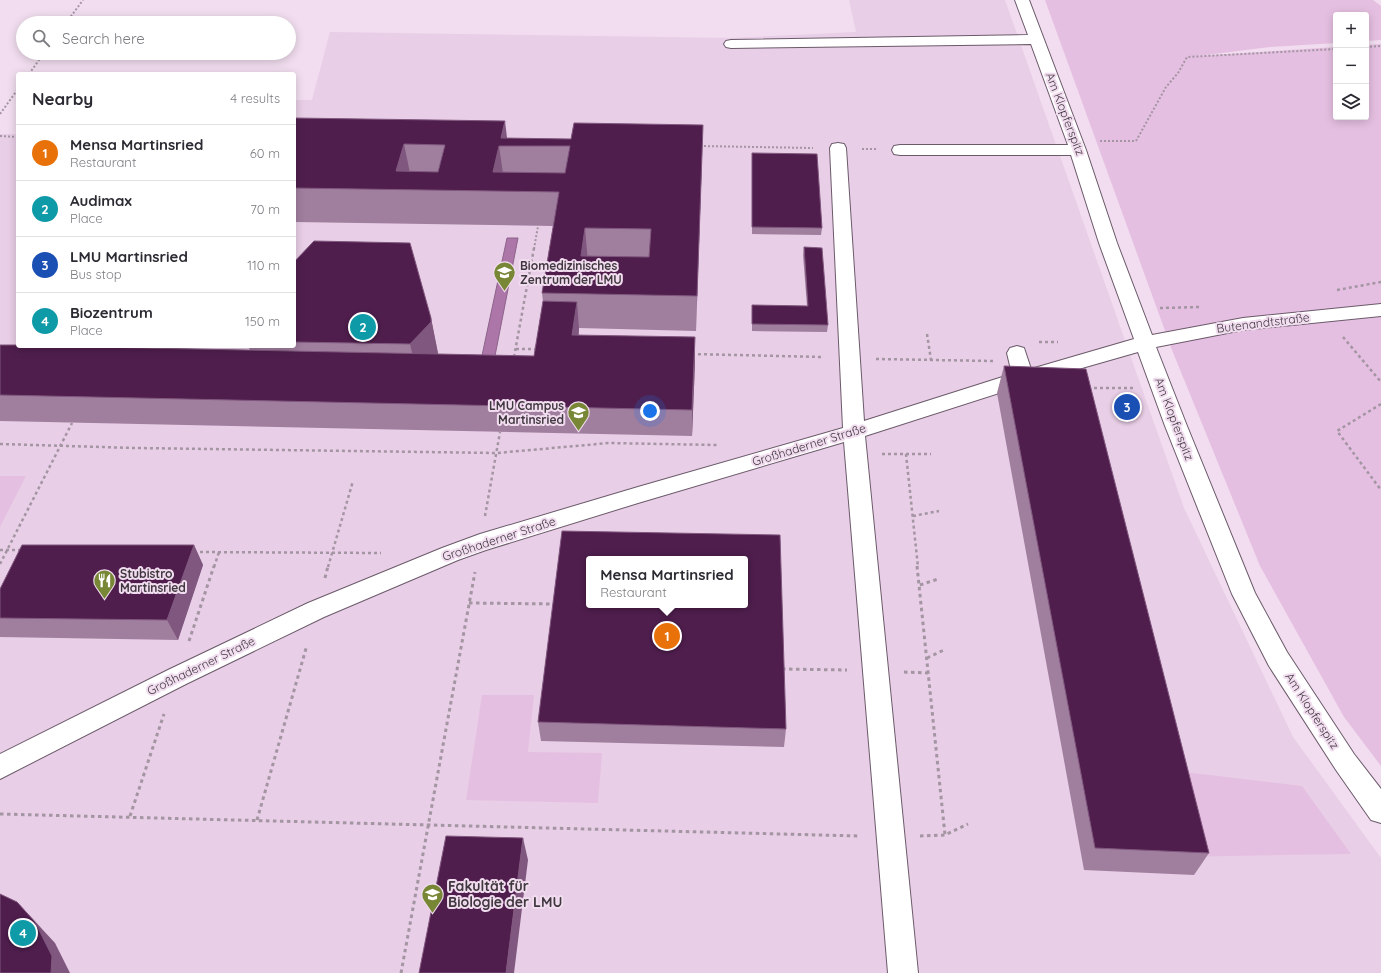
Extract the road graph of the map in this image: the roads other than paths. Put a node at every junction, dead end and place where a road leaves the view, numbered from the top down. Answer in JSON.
{"nodes":[{"id":1,"x":1022,"y":0,"type":"edge"},
{"id":2,"x":1037,"y":39,"type":"junction"},
{"id":3,"x":731,"y":44,"type":"dead end"},
{"id":4,"x":1077,"y":146,"type":"junction"},
{"id":5,"x":838,"y":148,"type":"road end"},
{"id":6,"x":900,"y":150,"type":"road end"},
{"id":7,"x":1381,"y":310,"type":"edge"},
{"id":8,"x":1146,"y":343,"type":"junction"},
{"id":9,"x":855,"y":443,"type":"junction"},
{"id":10,"x":0,"y":767,"type":"edge"},
{"id":11,"x":1381,"y":811,"type":"edge"},
{"id":12,"x":903,"y":973,"type":"edge"}],
"edges":[{"from":1,"to":2,"type":"street","name":"Am Klopferspitz"},
{"from":2,"to":3,"type":"street"},
{"from":2,"to":4,"type":"street","name":"Am Klopferspitz"},
{"from":4,"to":6,"type":"street"},
{"from":4,"to":8,"type":"street","name":"Am Klopferspitz"},
{"from":5,"to":9,"type":"street"},
{"from":7,"to":8,"type":"street","name":"Butenandtstraße"},
{"from":8,"to":9,"type":"street","name":"Großhaderner Straße"},
{"from":8,"to":11,"type":"street","name":"Am Klopferspitz"},
{"from":9,"to":10,"type":"street","name":"Großhaderner Straße"},
{"from":9,"to":12,"type":"street"}]}
